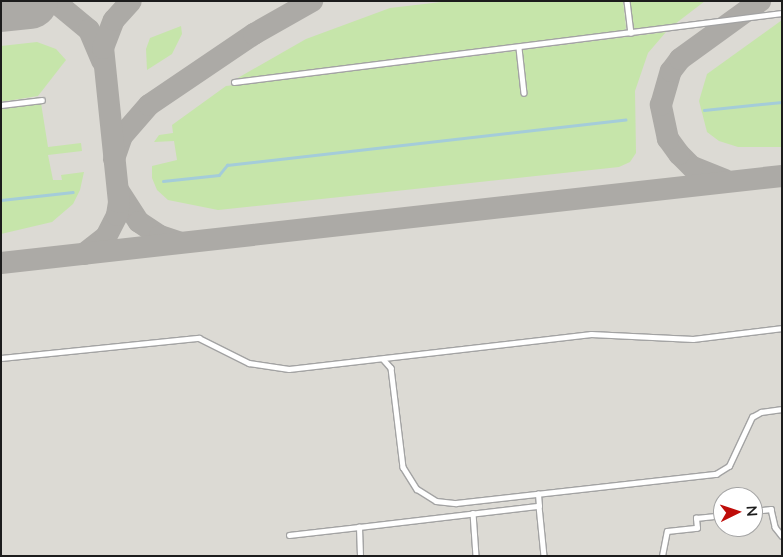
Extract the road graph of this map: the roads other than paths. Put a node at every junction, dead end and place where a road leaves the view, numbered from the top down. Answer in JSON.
{"nodes":[{"id":1,"x":627,"y":1,"type":"edge"},
{"id":2,"x":782,"y":13,"type":"edge"},
{"id":3,"x":630,"y":33,"type":"junction"},
{"id":4,"x":519,"y":48,"type":"junction"},
{"id":5,"x":234,"y":82,"type":"dead end"},
{"id":6,"x":524,"y":93,"type":"dead end"},
{"id":7,"x":42,"y":100,"type":"dead end"},
{"id":8,"x":1,"y":106,"type":"edge"},
{"id":9,"x":782,"y":328,"type":"edge"},
{"id":10,"x":1,"y":358,"type":"edge"},
{"id":11,"x":381,"y":358,"type":"junction"},
{"id":12,"x":782,"y":409,"type":"edge"},
{"id":13,"x":538,"y":494,"type":"junction"},
{"id":14,"x":539,"y":506,"type":"junction"},
{"id":15,"x":763,"y":510,"type":"edge"},
{"id":16,"x":473,"y":513,"type":"junction"},
{"id":17,"x":713,"y":516,"type":"edge"},
{"id":18,"x":359,"y":526,"type":"junction"},
{"id":19,"x":288,"y":535,"type":"dead end"},
{"id":20,"x":782,"y":536,"type":"edge"},
{"id":21,"x":360,"y":556,"type":"edge"},
{"id":22,"x":476,"y":556,"type":"edge"},
{"id":23,"x":544,"y":556,"type":"edge"},
{"id":24,"x":662,"y":556,"type":"edge"}],
"edges":[{"from":1,"to":3,"type":"lane"},
{"from":2,"to":3,"type":"lane"},
{"from":3,"to":4,"type":"lane"},
{"from":4,"to":5,"type":"lane"},
{"from":4,"to":6,"type":"lane"},
{"from":7,"to":8,"type":"lane"},
{"from":9,"to":11,"type":"lane"},
{"from":10,"to":11,"type":"lane"},
{"from":11,"to":13,"type":"lane"},
{"from":12,"to":13,"type":"lane"},
{"from":13,"to":14,"type":"lane"},
{"from":14,"to":16,"type":"lane"},
{"from":14,"to":23,"type":"lane"},
{"from":15,"to":20,"type":"lane"},
{"from":16,"to":18,"type":"lane"},
{"from":16,"to":22,"type":"lane"},
{"from":17,"to":24,"type":"lane"},
{"from":18,"to":19,"type":"lane"},
{"from":18,"to":21,"type":"lane"}]}
